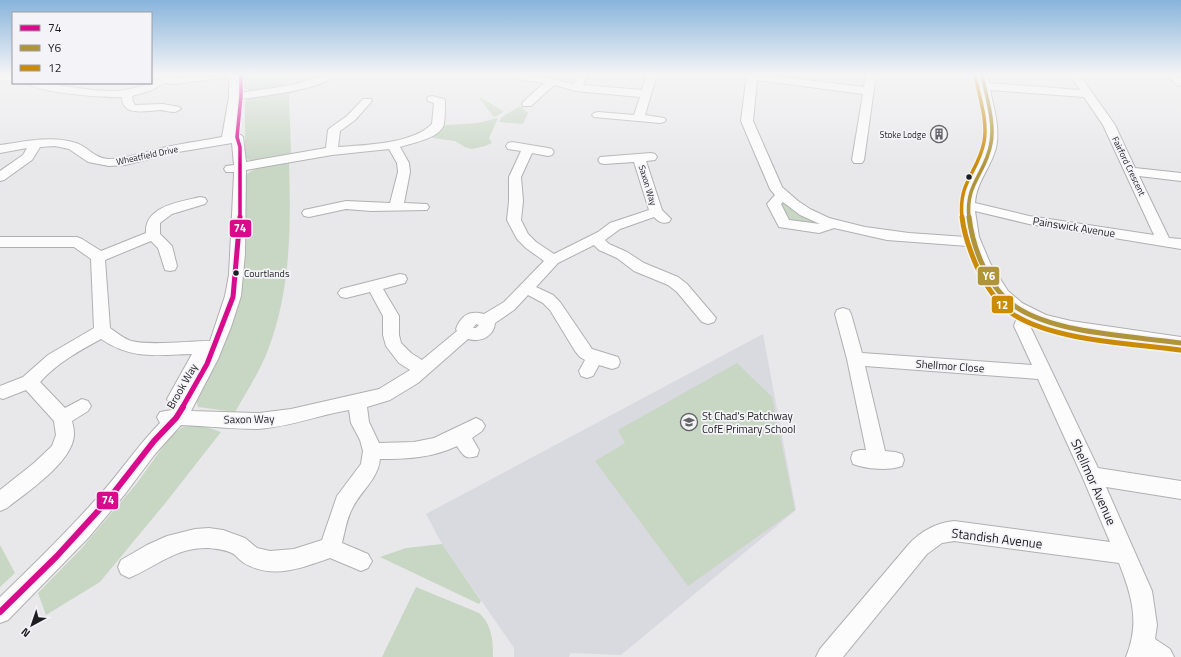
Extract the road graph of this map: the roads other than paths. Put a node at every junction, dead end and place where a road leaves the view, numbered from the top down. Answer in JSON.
{"nodes":[{"id":1,"x":128,"y":105,"type":"edge"},
{"id":2,"x":237,"y":105,"type":"edge"},
{"id":3,"x":364,"y":105,"type":"edge"},
{"id":4,"x":439,"y":105,"type":"edge"},
{"id":5,"x":643,"y":105,"type":"edge"},
{"id":6,"x":749,"y":105,"type":"edge"},
{"id":7,"x":866,"y":105,"type":"edge"},
{"id":8,"x":987,"y":105,"type":"edge"},
{"id":9,"x":1095,"y":105,"type":"edge"},
{"id":10,"x":173,"y":106,"type":"dead end"},
{"id":11,"x":598,"y":115,"type":"dead end"},
{"id":12,"x":639,"y":118,"type":"junction"},
{"id":13,"x":660,"y":120,"type":"dead end"},
{"id":14,"x":232,"y":139,"type":"junction"},
{"id":15,"x":36,"y":144,"type":"junction"},
{"id":16,"x":393,"y":145,"type":"junction"},
{"id":17,"x":512,"y":146,"type":"dead end"},
{"id":18,"x":0,"y":149,"type":"edge"},
{"id":19,"x":528,"y":149,"type":"junction"},
{"id":20,"x":332,"y":151,"type":"junction"},
{"id":21,"x":548,"y":152,"type":"dead end"},
{"id":22,"x":604,"y":160,"type":"dead end"},
{"id":23,"x":858,"y":160,"type":"dead end"},
{"id":24,"x":235,"y":169,"type":"junction"},
{"id":25,"x":1132,"y":171,"type":"junction"},
{"id":26,"x":0,"y":177,"type":"edge"},
{"id":27,"x":1181,"y":177,"type":"edge"},
{"id":28,"x":783,"y":196,"type":"junction"},
{"id":29,"x":200,"y":201,"type":"dead end"},
{"id":30,"x":969,"y":205,"type":"junction"},
{"id":31,"x":422,"y":206,"type":"dead end"},
{"id":32,"x":396,"y":207,"type":"junction"},
{"id":33,"x":308,"y":215,"type":"dead end"},
{"id":34,"x":833,"y":224,"type":"junction"},
{"id":35,"x":153,"y":235,"type":"junction"},
{"id":36,"x":596,"y":239,"type":"junction"},
{"id":37,"x":1164,"y":241,"type":"junction"},
{"id":38,"x":0,"y":242,"type":"edge"},
{"id":39,"x":973,"y":242,"type":"junction"},
{"id":40,"x":1181,"y":244,"type":"edge"},
{"id":41,"x":98,"y":258,"type":"junction"},
{"id":42,"x":553,"y":260,"type":"junction"},
{"id":43,"x":170,"y":266,"type":"dead end"},
{"id":44,"x":400,"y":279,"type":"dead end"},
{"id":45,"x":374,"y":286,"type":"junction"},
{"id":46,"x":526,"y":288,"type":"junction"},
{"id":47,"x":346,"y":293,"type":"dead end"},
{"id":48,"x":697,"y":313,"type":"dead end"},
{"id":49,"x":1027,"y":313,"type":"junction"},
{"id":50,"x":843,"y":314,"type":"dead end"},
{"id":51,"x":102,"y":331,"type":"junction"},
{"id":52,"x":1181,"y":343,"type":"edge"},
{"id":53,"x":209,"y":347,"type":"junction"},
{"id":54,"x":595,"y":357,"type":"junction"},
{"id":55,"x":855,"y":359,"type":"junction"},
{"id":56,"x":612,"y":362,"type":"dead end"},
{"id":57,"x":423,"y":369,"type":"junction"},
{"id":58,"x":587,"y":371,"type":"dead end"},
{"id":59,"x":1044,"y":373,"type":"junction"},
{"id":60,"x":29,"y":382,"type":"junction"},
{"id":61,"x":3,"y":392,"type":"dead end"},
{"id":62,"x":357,"y":402,"type":"junction"},
{"id":63,"x":82,"y":406,"type":"dead end"},
{"id":64,"x":62,"y":418,"type":"junction"},
{"id":65,"x":169,"y":418,"type":"junction"},
{"id":66,"x":469,"y":437,"type":"dead end"},
{"id":67,"x":372,"y":452,"type":"junction"},
{"id":68,"x":877,"y":459,"type":"dead end"},
{"id":69,"x":1092,"y":476,"type":"junction"},
{"id":70,"x":1181,"y":490,"type":"edge"},
{"id":71,"x":0,"y":502,"type":"edge"},
{"id":72,"x":330,"y":548,"type":"junction"},
{"id":73,"x":1126,"y":554,"type":"junction"},
{"id":74,"x":361,"y":561,"type":"dead end"},
{"id":75,"x":129,"y":567,"type":"dead end"},
{"id":76,"x":0,"y":612,"type":"edge"},
{"id":77,"x":1140,"y":651,"type":"edge"},
{"id":78,"x":828,"y":657,"type":"edge"},
{"id":79,"x":1162,"y":657,"type":"edge"}],
"edges":[{"from":1,"to":10,"type":"street"},
{"from":2,"to":14,"type":"street","name":"Brook Way"},
{"from":3,"to":20,"type":"street"},
{"from":4,"to":16,"type":"street"},
{"from":5,"to":12,"type":"street"},
{"from":6,"to":28,"type":"street"},
{"from":7,"to":23,"type":"street"},
{"from":8,"to":30,"type":"street"},
{"from":9,"to":25,"type":"street","name":"Fairford Crescent"},
{"from":11,"to":12,"type":"street"},
{"from":12,"to":13,"type":"street"},
{"from":14,"to":15,"type":"street","name":"Wheatfield Drive"},
{"from":14,"to":24,"type":"street","name":"Brook Way"},
{"from":15,"to":18,"type":"street","name":"Wheatfield Drive"},
{"from":15,"to":26,"type":"street"},
{"from":16,"to":20,"type":"street"},
{"from":16,"to":32,"type":"street"},
{"from":17,"to":19,"type":"street"},
{"from":19,"to":21,"type":"street"},
{"from":19,"to":42,"type":"street"},
{"from":20,"to":24,"type":"street"},
{"from":22,"to":36,"type":"street","name":"Saxon Way"},
{"from":24,"to":53,"type":"street","name":"Brook Way"},
{"from":25,"to":27,"type":"street"},
{"from":25,"to":37,"type":"street","name":"Fairford Crescent"},
{"from":28,"to":34,"type":"street"},
{"from":28,"to":34,"type":"street"},
{"from":29,"to":35,"type":"street"},
{"from":30,"to":37,"type":"street","name":"Painswick Avenue"},
{"from":30,"to":39,"type":"street"},
{"from":31,"to":32,"type":"street"},
{"from":32,"to":33,"type":"street"},
{"from":34,"to":39,"type":"street"},
{"from":35,"to":41,"type":"street"},
{"from":35,"to":43,"type":"street"},
{"from":36,"to":42,"type":"street","name":"Saxon Way"},
{"from":36,"to":48,"type":"street"},
{"from":37,"to":40,"type":"street","name":"Painswick Avenue"},
{"from":38,"to":41,"type":"street"},
{"from":39,"to":49,"type":"street"},
{"from":41,"to":51,"type":"street"},
{"from":42,"to":46,"type":"street","name":"Saxon Way"},
{"from":44,"to":45,"type":"street"},
{"from":45,"to":47,"type":"street"},
{"from":45,"to":57,"type":"street"},
{"from":46,"to":54,"type":"street"},
{"from":46,"to":57,"type":"street","name":"Saxon Way"},
{"from":49,"to":52,"type":"street"},
{"from":49,"to":59,"type":"street","name":"Shellmor Avenue"},
{"from":50,"to":55,"type":"street"},
{"from":51,"to":53,"type":"street"},
{"from":51,"to":60,"type":"street"},
{"from":53,"to":65,"type":"street","name":"Brook Way"},
{"from":54,"to":56,"type":"street"},
{"from":54,"to":58,"type":"street"},
{"from":55,"to":59,"type":"street","name":"Shellmor Close"},
{"from":55,"to":68,"type":"street"},
{"from":57,"to":62,"type":"street","name":"Saxon Way"},
{"from":59,"to":69,"type":"street","name":"Shellmor Avenue"},
{"from":60,"to":61,"type":"street"},
{"from":60,"to":64,"type":"street"},
{"from":62,"to":65,"type":"street","name":"Saxon Way"},
{"from":62,"to":67,"type":"street"},
{"from":63,"to":64,"type":"street"},
{"from":64,"to":71,"type":"street"},
{"from":65,"to":76,"type":"street","name":"Brook Way"},
{"from":66,"to":67,"type":"street"},
{"from":67,"to":72,"type":"street"},
{"from":69,"to":70,"type":"street"},
{"from":69,"to":73,"type":"street","name":"Shellmor Avenue"},
{"from":72,"to":74,"type":"street"},
{"from":72,"to":75,"type":"street"},
{"from":73,"to":77,"type":"street","name":"Shellmor Avenue"},
{"from":73,"to":78,"type":"street","name":"Standish Avenue"},
{"from":77,"to":79,"type":"street"}]}
